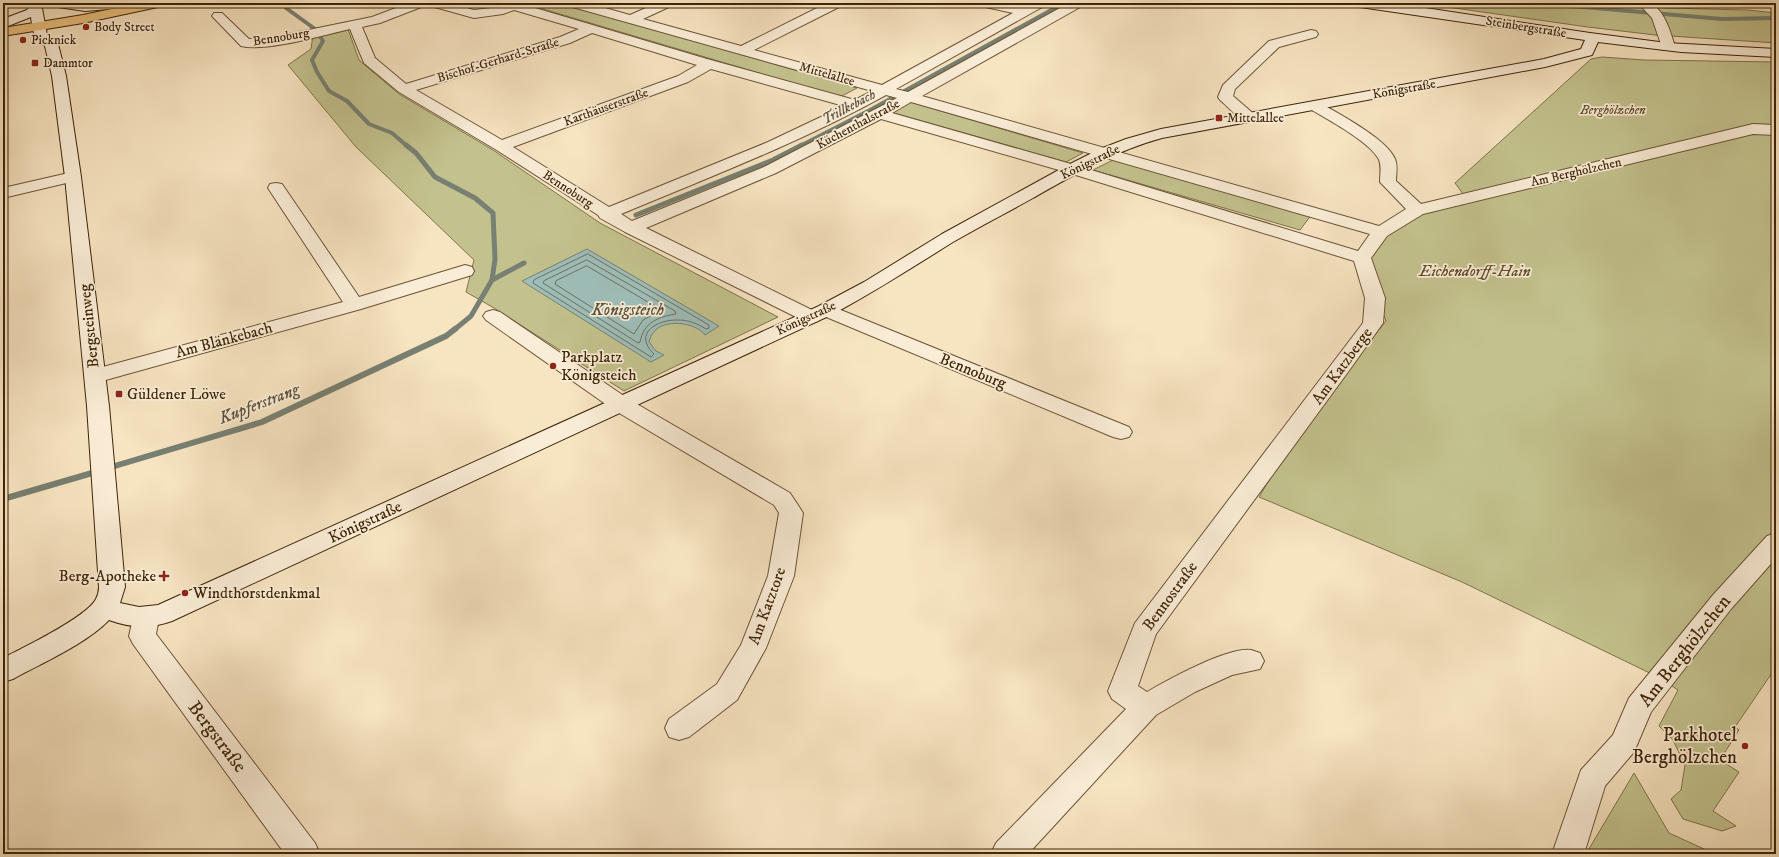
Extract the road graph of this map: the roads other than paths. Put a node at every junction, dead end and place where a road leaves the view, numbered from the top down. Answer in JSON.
{"nodes":[{"id":1,"x":53,"y":3,"type":"edge"},
{"id":2,"x":58,"y":3,"type":"edge"},
{"id":3,"x":134,"y":3,"type":"edge"},
{"id":4,"x":158,"y":3,"type":"edge"},
{"id":5,"x":420,"y":3,"type":"edge"},
{"id":6,"x":435,"y":3,"type":"edge"},
{"id":7,"x":573,"y":3,"type":"edge"},
{"id":8,"x":667,"y":3,"type":"edge"},
{"id":9,"x":837,"y":3,"type":"edge"},
{"id":10,"x":985,"y":3,"type":"edge"},
{"id":11,"x":1040,"y":3,"type":"edge"},
{"id":12,"x":1078,"y":3,"type":"edge"},
{"id":13,"x":1360,"y":3,"type":"edge"},
{"id":14,"x":517,"y":4,"type":"edge"},
{"id":15,"x":36,"y":5,"type":"edge"},
{"id":16,"x":1647,"y":8,"type":"edge"},
{"id":17,"x":1024,"y":11,"type":"junction"},
{"id":18,"x":218,"y":16,"type":"dead end"},
{"id":19,"x":632,"y":19,"type":"junction"},
{"id":20,"x":56,"y":21,"type":"junction"},
{"id":21,"x":39,"y":24,"type":"junction"},
{"id":22,"x":354,"y":24,"type":"junction"},
{"id":23,"x":3,"y":25,"type":"edge"},
{"id":24,"x":591,"y":29,"type":"junction"},
{"id":25,"x":3,"y":32,"type":"edge"},
{"id":26,"x":1311,"y":34,"type":"dead end"},
{"id":27,"x":1593,"y":38,"type":"junction"},
{"id":28,"x":51,"y":44,"type":"junction"},
{"id":29,"x":1668,"y":47,"type":"junction"},
{"id":30,"x":743,"y":50,"type":"junction"},
{"id":31,"x":1776,"y":53,"type":"edge"},
{"id":32,"x":709,"y":64,"type":"junction"},
{"id":33,"x":404,"y":88,"type":"junction"},
{"id":34,"x":882,"y":90,"type":"junction"},
{"id":35,"x":908,"y":98,"type":"junction"},
{"id":36,"x":857,"y":105,"type":"junction"},
{"id":37,"x":1316,"y":106,"type":"junction"},
{"id":38,"x":879,"y":114,"type":"junction"},
{"id":39,"x":1250,"y":118,"type":"junction"},
{"id":40,"x":1776,"y":130,"type":"edge"},
{"id":41,"x":501,"y":146,"type":"junction"},
{"id":42,"x":1106,"y":152,"type":"junction"},
{"id":43,"x":1072,"y":169,"type":"junction"},
{"id":44,"x":73,"y":177,"type":"junction"},
{"id":45,"x":276,"y":188,"type":"dead end"},
{"id":46,"x":3,"y":193,"type":"edge"},
{"id":47,"x":1418,"y":210,"type":"junction"},
{"id":48,"x":606,"y":214,"type":"junction"},
{"id":49,"x":630,"y":228,"type":"junction"},
{"id":50,"x":1381,"y":232,"type":"junction"},
{"id":51,"x":1362,"y":258,"type":"junction"},
{"id":52,"x":465,"y":272,"type":"dead end"},
{"id":53,"x":354,"y":305,"type":"junction"},
{"id":54,"x":819,"y":314,"type":"junction"},
{"id":55,"x":493,"y":316,"type":"dead end"},
{"id":56,"x":95,"y":376,"type":"junction"},
{"id":57,"x":622,"y":404,"type":"junction"},
{"id":58,"x":1121,"y":432,"type":"dead end"},
{"id":59,"x":1251,"y":488,"type":"joint"},
{"id":60,"x":1776,"y":542,"type":"edge"},
{"id":61,"x":104,"y":608,"type":"junction"},
{"id":62,"x":146,"y":618,"type":"junction"},
{"id":63,"x":1250,"y":661,"type":"dead end"},
{"id":64,"x":3,"y":671,"type":"edge"},
{"id":65,"x":1146,"y":707,"type":"junction"},
{"id":66,"x":679,"y":728,"type":"dead end"},
{"id":67,"x":304,"y":854,"type":"edge"},
{"id":68,"x":1007,"y":854,"type":"edge"},
{"id":69,"x":1568,"y":854,"type":"edge"}],
"edges":[{"from":1,"to":20,"type":"street"},
{"from":2,"to":3,"type":"street"},
{"from":3,"to":20,"type":"main road"},
{"from":4,"to":20,"type":"main road"},
{"from":5,"to":22,"type":"street","name":"Bennoburg"},
{"from":6,"to":14,"type":"street"},
{"from":7,"to":19,"type":"street","name":"Mittelallee"},
{"from":8,"to":19,"type":"street"},
{"from":9,"to":30,"type":"street"},
{"from":10,"to":17,"type":"street"},
{"from":11,"to":17,"type":"street","name":"Küchenthalstraße"},
{"from":12,"to":35,"type":"street","name":"Küchenthalstraße"},
{"from":13,"to":27,"type":"street","name":"Steinbergstraße"},
{"from":14,"to":24,"type":"street","name":"Mittelallee"},
{"from":15,"to":21,"type":"street","name":"Bergsteinweg"},
{"from":15,"to":23,"type":"street"},
{"from":16,"to":29,"type":"street"},
{"from":17,"to":34,"type":"street","name":"Küchenthalstraße"},
{"from":18,"to":22,"type":"street","name":"Bennoburg"},
{"from":19,"to":30,"type":"street","name":"Mittelallee"},
{"from":20,"to":21,"type":"main road"},
{"from":20,"to":28,"type":"street"},
{"from":21,"to":23,"type":"main road"},
{"from":21,"to":25,"type":"main road"},
{"from":21,"to":28,"type":"street","name":"Bergsteinweg"},
{"from":22,"to":33,"type":"street","name":"Bennoburg"},
{"from":24,"to":32,"type":"street","name":"Mittelallee"},
{"from":24,"to":33,"type":"street","name":"Bischof-Gerhard-Straße"},
{"from":26,"to":39,"type":"street"},
{"from":27,"to":29,"type":"street","name":"Steinbergstraße"},
{"from":27,"to":37,"type":"street","name":"Königstraße"},
{"from":28,"to":44,"type":"street","name":"Bergsteinweg"},
{"from":29,"to":31,"type":"street","name":"Steinbergstraße"},
{"from":30,"to":34,"type":"street","name":"Mittelallee"},
{"from":32,"to":36,"type":"street","name":"Mittelallee"},
{"from":32,"to":41,"type":"street","name":"Karthäuserstraße"},
{"from":33,"to":41,"type":"street","name":"Bennoburg"},
{"from":34,"to":35,"type":"street","name":"Mittelallee"},
{"from":34,"to":36,"type":"street","name":"Küchenthalstraße"},
{"from":35,"to":38,"type":"street","name":"Küchenthalstraße"},
{"from":35,"to":42,"type":"street","name":"Mittelallee"},
{"from":36,"to":48,"type":"street","name":"Küchenthalstraße"},
{"from":37,"to":39,"type":"street","name":"Königstraße"},
{"from":37,"to":47,"type":"street"},
{"from":38,"to":43,"type":"street"},
{"from":38,"to":49,"type":"street","name":"Küchenthalstraße"},
{"from":39,"to":42,"type":"street","name":"Königstraße"},
{"from":40,"to":47,"type":"street","name":"Am Berghölzchen"},
{"from":41,"to":48,"type":"street","name":"Bennoburg"},
{"from":42,"to":43,"type":"street","name":"Königstraße"},
{"from":42,"to":50,"type":"street","name":"Mittelallee"},
{"from":43,"to":51,"type":"street"},
{"from":43,"to":54,"type":"street","name":"Königstraße"},
{"from":44,"to":46,"type":"street"},
{"from":44,"to":56,"type":"street","name":"Bergsteinweg"},
{"from":45,"to":53,"type":"street"},
{"from":47,"to":50,"type":"street","name":"Am Berghölzchen"},
{"from":48,"to":49,"type":"street","name":"Bennoburg"},
{"from":49,"to":54,"type":"street","name":"Bennoburg"},
{"from":50,"to":51,"type":"street"},
{"from":51,"to":59,"type":"street","name":"Am Katzberge"},
{"from":52,"to":53,"type":"street","name":"Am Blänkebach"},
{"from":53,"to":56,"type":"street","name":"Am Blänkebach"},
{"from":54,"to":57,"type":"street","name":"Königstraße"},
{"from":54,"to":58,"type":"street","name":"Bennoburg"},
{"from":55,"to":57,"type":"street"},
{"from":56,"to":61,"type":"street","name":"Bergsteinweg"},
{"from":57,"to":62,"type":"street","name":"Königstraße"},
{"from":57,"to":66,"type":"street","name":"Am Katztore"},
{"from":59,"to":65,"type":"street","name":"Bennostraße"},
{"from":60,"to":69,"type":"street","name":"Am Berghölzchen"},
{"from":61,"to":62,"type":"street","name":"Königstraße"},
{"from":61,"to":64,"type":"street"},
{"from":62,"to":67,"type":"street","name":"Bergstraße"},
{"from":63,"to":65,"type":"street"},
{"from":65,"to":68,"type":"street"}]}
